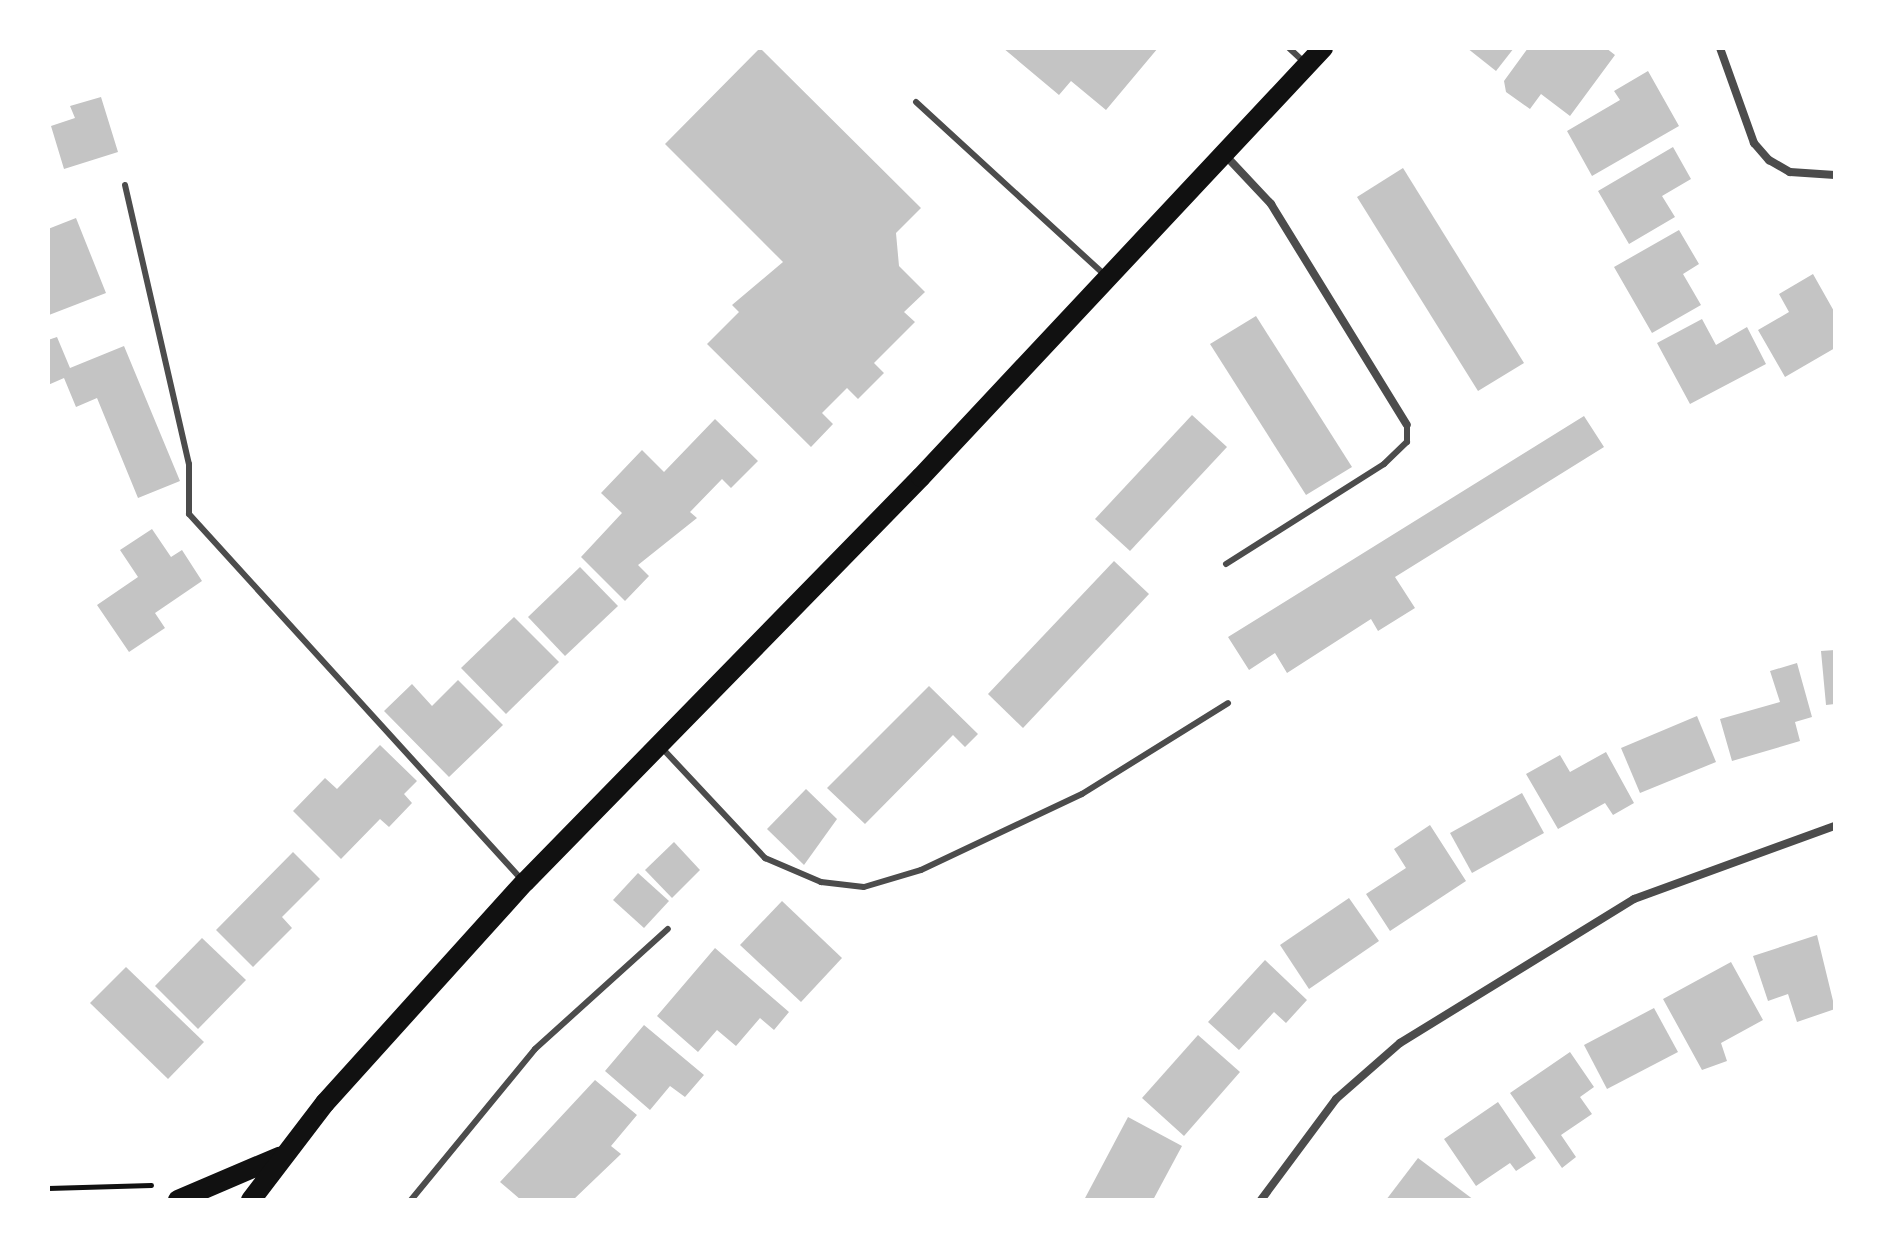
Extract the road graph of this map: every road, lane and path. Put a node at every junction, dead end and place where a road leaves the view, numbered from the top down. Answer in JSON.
{"nodes":[{"id":1,"x":1289,"y":48,"type":"edge"},
{"id":2,"x":1323,"y":48,"type":"edge"},
{"id":3,"x":1720,"y":48,"type":"edge"},
{"id":4,"x":1307,"y":66,"type":"junction"},
{"id":5,"x":916,"y":102,"type":"dead end"},
{"id":6,"x":1226,"y":156,"type":"junction"},
{"id":7,"x":1835,"y":175,"type":"edge"},
{"id":8,"x":125,"y":185,"type":"dead end"},
{"id":9,"x":1109,"y":278,"type":"junction"},
{"id":10,"x":1407,"y":425,"type":"joint"},
{"id":11,"x":1226,"y":564,"type":"dead end"},
{"id":12,"x":1228,"y":703,"type":"dead end"},
{"id":13,"x":661,"y":746,"type":"junction"},
{"id":14,"x":1835,"y":826,"type":"edge"},
{"id":15,"x":525,"y":882,"type":"junction"},
{"id":16,"x":668,"y":929,"type":"dead end"},
{"id":17,"x":279,"y":1157,"type":"junction"},
{"id":18,"x":178,"y":1200,"type":"edge"},
{"id":19,"x":251,"y":1200,"type":"edge"},
{"id":20,"x":411,"y":1200,"type":"edge"},
{"id":21,"x":1261,"y":1200,"type":"edge"}],
"edges":[{"from":1,"to":4,"type":"lane"},
{"from":2,"to":4,"type":"main road"},
{"from":3,"to":7,"type":"street"},
{"from":4,"to":6,"type":"main road"},
{"from":5,"to":9,"type":"lane"},
{"from":6,"to":9,"type":"main road"},
{"from":6,"to":10,"type":"street"},
{"from":8,"to":15,"type":"lane"},
{"from":9,"to":13,"type":"main road"},
{"from":10,"to":11,"type":"lane"},
{"from":12,"to":13,"type":"lane"},
{"from":13,"to":15,"type":"main road"},
{"from":14,"to":21,"type":"street"},
{"from":15,"to":17,"type":"main road"},
{"from":16,"to":20,"type":"lane"},
{"from":17,"to":18,"type":"main road"},
{"from":17,"to":19,"type":"main road"}]}
